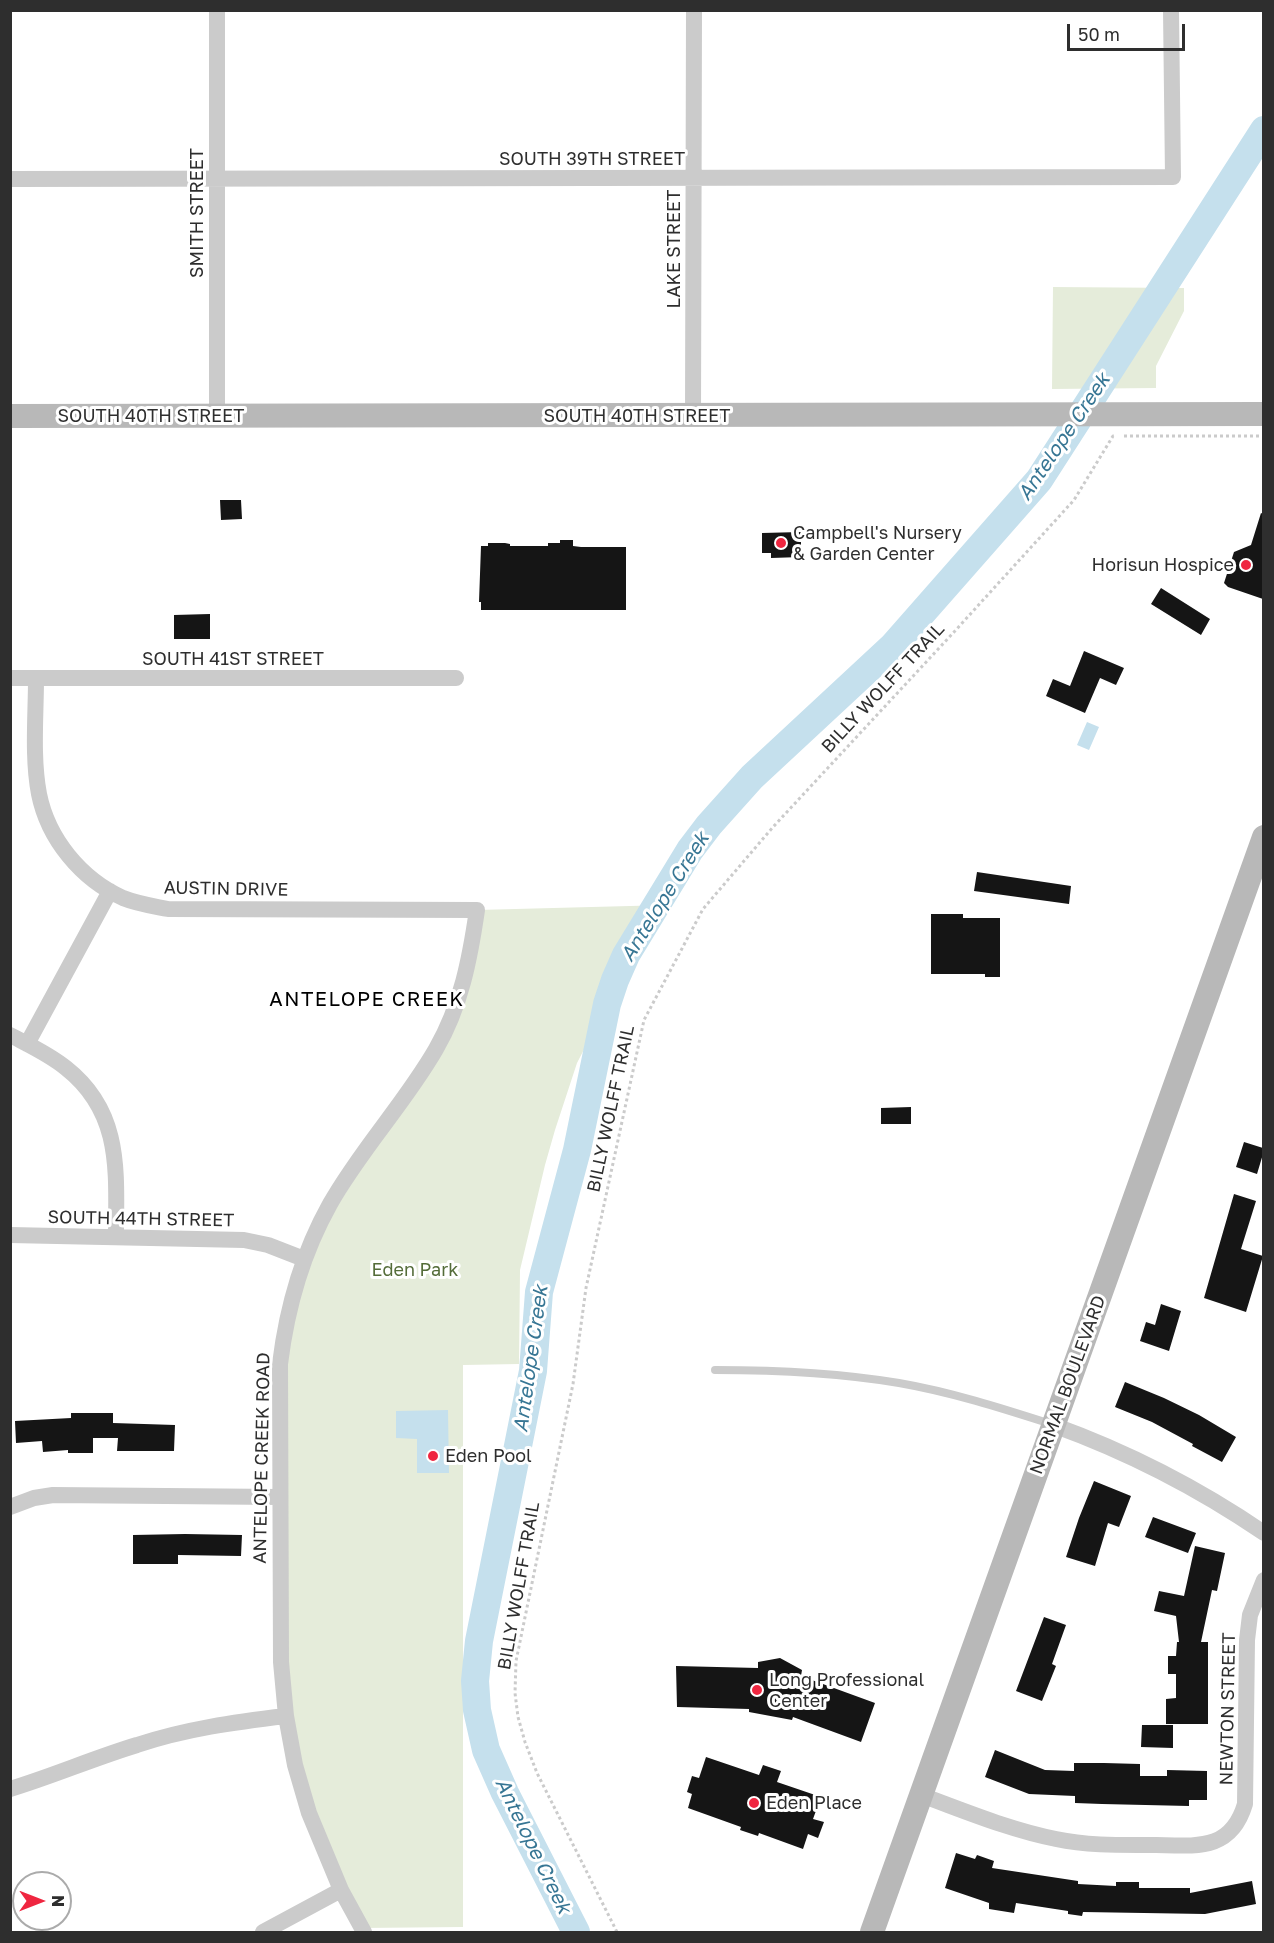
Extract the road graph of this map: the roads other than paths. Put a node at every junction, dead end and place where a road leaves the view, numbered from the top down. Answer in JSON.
{"nodes":[{"id":1,"x":217,"y":10,"type":"edge"},
{"id":2,"x":694,"y":10,"type":"edge"},
{"id":3,"x":1171,"y":10,"type":"edge"},
{"id":4,"x":10,"y":179,"type":"edge"},
{"id":5,"x":217,"y":179,"type":"junction"},
{"id":6,"x":694,"y":179,"type":"junction"},
{"id":7,"x":1263,"y":414,"type":"edge"},
{"id":8,"x":10,"y":416,"type":"edge"},
{"id":9,"x":217,"y":416,"type":"junction"},
{"id":10,"x":693,"y":416,"type":"junction"},
{"id":11,"x":10,"y":678,"type":"edge"},
{"id":12,"x":36,"y":678,"type":"junction"},
{"id":13,"x":456,"y":678,"type":"dead end"},
{"id":14,"x":1263,"y":837,"type":"edge"},
{"id":15,"x":110,"y":891,"type":"junction"},
{"id":16,"x":477,"y":910,"type":"joint"},
{"id":17,"x":10,"y":1035,"type":"edge"},
{"id":18,"x":27,"y":1044,"type":"junction"},
{"id":19,"x":10,"y":1235,"type":"edge"},
{"id":20,"x":116,"y":1237,"type":"junction"},
{"id":21,"x":304,"y":1259,"type":"junction"},
{"id":22,"x":716,"y":1370,"type":"dead end"},
{"id":23,"x":1053,"y":1425,"type":"junction"},
{"id":24,"x":279,"y":1497,"type":"junction"},
{"id":25,"x":10,"y":1508,"type":"edge"},
{"id":26,"x":1263,"y":1533,"type":"edge"},
{"id":27,"x":1263,"y":1580,"type":"edge"},
{"id":28,"x":286,"y":1716,"type":"junction"},
{"id":29,"x":10,"y":1789,"type":"edge"},
{"id":30,"x":921,"y":1795,"type":"junction"},
{"id":31,"x":340,"y":1890,"type":"junction"},
{"id":32,"x":263,"y":1932,"type":"edge"},
{"id":33,"x":364,"y":1932,"type":"edge"},
{"id":34,"x":872,"y":1932,"type":"edge"}],
"edges":[{"from":1,"to":5,"type":"street","name":"SMITH STREET"},
{"from":2,"to":6,"type":"street","name":"LAKE STREET"},
{"from":3,"to":6,"type":"street","name":"SOUTH 39TH STREET"},
{"from":4,"to":5,"type":"street","name":"SOUTH 39TH STREET"},
{"from":5,"to":6,"type":"street","name":"SOUTH 39TH STREET"},
{"from":5,"to":9,"type":"street","name":"SMITH STREET"},
{"from":6,"to":10,"type":"street","name":"LAKE STREET"},
{"from":7,"to":10,"type":"main road","name":"SOUTH 40TH STREET"},
{"from":8,"to":9,"type":"main road","name":"SOUTH 40TH STREET"},
{"from":9,"to":10,"type":"main road","name":"SOUTH 40TH STREET"},
{"from":11,"to":12,"type":"street","name":"SOUTH 41ST STREET"},
{"from":12,"to":13,"type":"street","name":"SOUTH 41ST STREET"},
{"from":12,"to":15,"type":"street","name":"AUSTIN DRIVE"},
{"from":14,"to":23,"type":"main road","name":"NORMAL BOULEVARD"},
{"from":15,"to":16,"type":"street","name":"AUSTIN DRIVE"},
{"from":15,"to":18,"type":"street"},
{"from":16,"to":21,"type":"street","name":"ANTELOPE CREEK ROAD"},
{"from":17,"to":18,"type":"street"},
{"from":18,"to":20,"type":"street"},
{"from":19,"to":20,"type":"street","name":"SOUTH 44TH STREET"},
{"from":20,"to":21,"type":"street","name":"SOUTH 44TH STREET"},
{"from":21,"to":24,"type":"street","name":"ANTELOPE CREEK ROAD"},
{"from":22,"to":23,"type":"lane"},
{"from":23,"to":26,"type":"street"},
{"from":23,"to":30,"type":"main road","name":"NORMAL BOULEVARD"},
{"from":24,"to":25,"type":"street"},
{"from":24,"to":28,"type":"street","name":"ANTELOPE CREEK ROAD"},
{"from":27,"to":30,"type":"street","name":"NEWTON STREET"},
{"from":28,"to":29,"type":"street"},
{"from":28,"to":31,"type":"street","name":"ANTELOPE CREEK ROAD"},
{"from":30,"to":34,"type":"main road","name":"NORMAL BOULEVARD"},
{"from":31,"to":32,"type":"street"},
{"from":31,"to":33,"type":"street","name":"ANTELOPE CREEK ROAD"}]}
